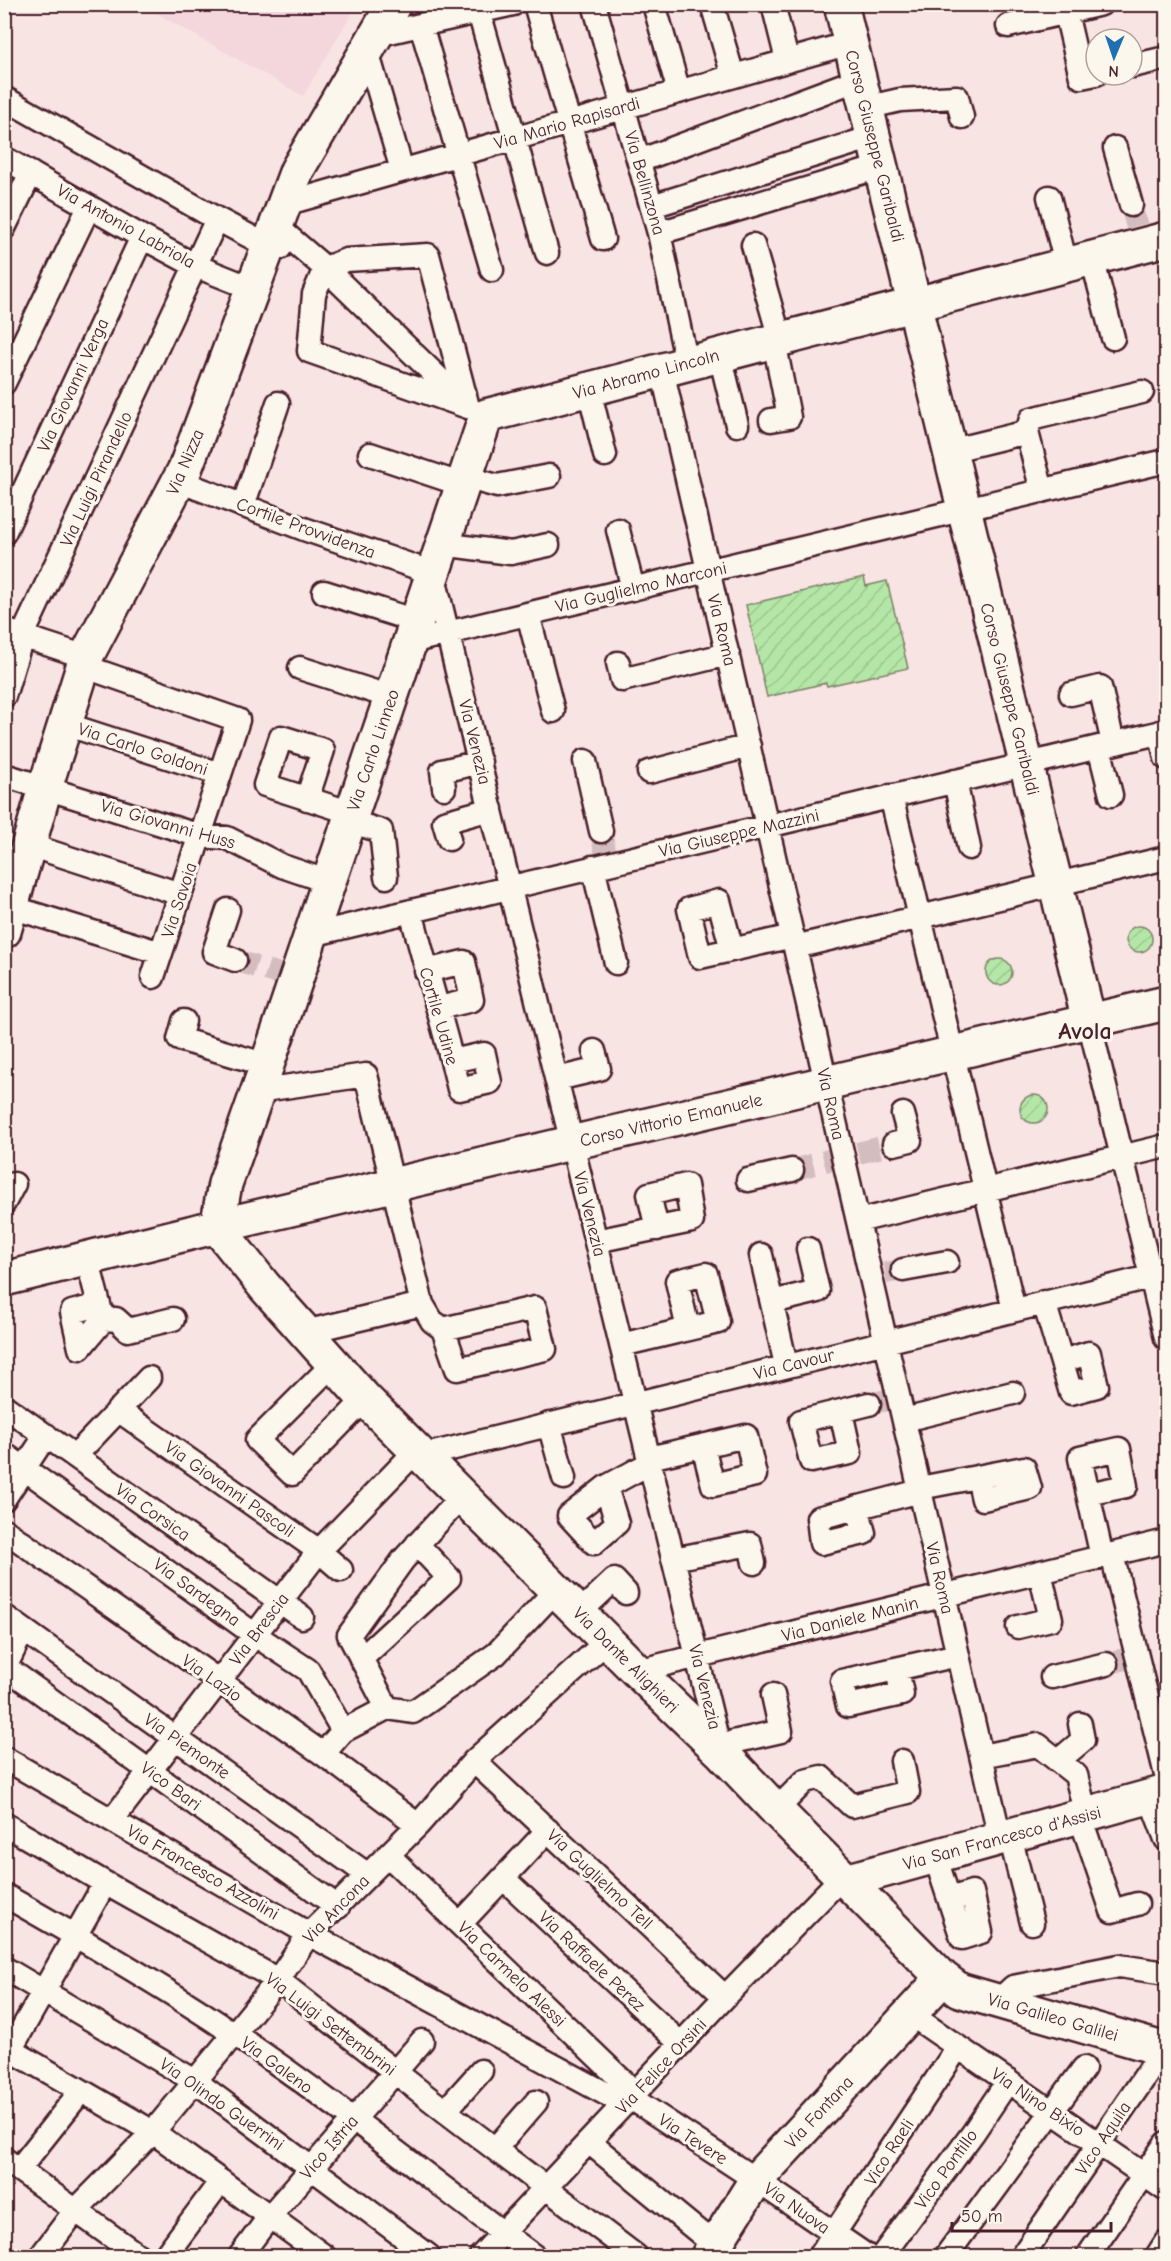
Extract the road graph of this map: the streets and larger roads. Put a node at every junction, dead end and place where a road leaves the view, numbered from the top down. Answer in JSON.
{"nodes":[{"id":1,"x":394,"y":4,"type":"edge"},
{"id":2,"x":513,"y":4,"type":"edge"},
{"id":3,"x":535,"y":4,"type":"edge"},
{"id":4,"x":594,"y":4,"type":"edge"},
{"id":5,"x":654,"y":4,"type":"edge"},
{"id":6,"x":712,"y":4,"type":"edge"},
{"id":7,"x":772,"y":4,"type":"edge"},
{"id":8,"x":841,"y":4,"type":"edge"},
{"id":9,"x":1101,"y":4,"type":"edge"},
{"id":10,"x":1065,"y":9,"type":"edge"},
{"id":11,"x":479,"y":12,"type":"junction"},
{"id":12,"x":421,"y":25,"type":"junction"},
{"id":13,"x":1008,"y":26,"type":"dead end"},
{"id":14,"x":850,"y":42,"type":"junction"},
{"id":15,"x":372,"y":43,"type":"junction"},
{"id":16,"x":1167,"y":58,"type":"edge"},
{"id":17,"x":787,"y":60,"type":"junction"},
{"id":18,"x":1084,"y":62,"type":"edge"},
{"id":19,"x":1144,"y":63,"type":"edge"},
{"id":20,"x":733,"y":76,"type":"junction"},
{"id":21,"x":679,"y":92,"type":"junction"},
{"id":22,"x":4,"y":99,"type":"edge"},
{"id":23,"x":624,"y":107,"type":"junction"},
{"id":24,"x":962,"y":117,"type":"dead end"},
{"id":25,"x":569,"y":123,"type":"junction"},
{"id":26,"x":869,"y":123,"type":"junction"},
{"id":27,"x":514,"y":138,"type":"junction"},
{"id":28,"x":1115,"y":148,"type":"dead end"},
{"id":29,"x":459,"y":154,"type":"junction"},
{"id":30,"x":4,"y":158,"type":"edge"},
{"id":31,"x":639,"y":161,"type":"junction"},
{"id":32,"x":402,"y":170,"type":"junction"},
{"id":33,"x":31,"y":173,"type":"junction"},
{"id":34,"x":1049,"y":197,"type":"dead end"},
{"id":35,"x":1131,"y":205,"type":"tunnel mouth"},
{"id":36,"x":652,"y":206,"type":"junction"},
{"id":37,"x":88,"y":207,"type":"junction"},
{"id":38,"x":217,"y":219,"type":"junction"},
{"id":39,"x":276,"y":225,"type":"junction"},
{"id":40,"x":4,"y":228,"type":"edge"},
{"id":41,"x":660,"y":233,"type":"junction"},
{"id":42,"x":142,"y":237,"type":"junction"},
{"id":43,"x":1149,"y":237,"type":"edge"},
{"id":44,"x":603,"y":240,"type":"dead end"},
{"id":45,"x":753,"y":245,"type":"dead end"},
{"id":46,"x":548,"y":253,"type":"dead end"},
{"id":47,"x":1079,"y":261,"type":"junction"},
{"id":48,"x":196,"y":266,"type":"junction"},
{"id":49,"x":325,"y":268,"type":"junction"},
{"id":50,"x":492,"y":270,"type":"dead end"},
{"id":51,"x":251,"y":288,"type":"junction"},
{"id":52,"x":911,"y":296,"type":"junction"},
{"id":53,"x":787,"y":337,"type":"junction"},
{"id":54,"x":1113,"y":338,"type":"dead end"},
{"id":55,"x":720,"y":355,"type":"junction"},
{"id":56,"x":674,"y":367,"type":"junction"},
{"id":57,"x":4,"y":383,"type":"edge"},
{"id":58,"x":589,"y":389,"type":"junction"},
{"id":59,"x":1142,"y":392,"type":"dead end"},
{"id":60,"x":278,"y":403,"type":"dead end"},
{"id":61,"x":477,"y":411,"type":"junction"},
{"id":62,"x":771,"y":420,"type":"dead end"},
{"id":63,"x":737,"y":425,"type":"dead end"},
{"id":64,"x":1027,"y":432,"type":"junction"},
{"id":65,"x":949,"y":451,"type":"junction"},
{"id":66,"x":370,"y":454,"type":"dead end"},
{"id":67,"x":605,"y":455,"type":"dead end"},
{"id":68,"x":1167,"y":461,"type":"edge"},
{"id":69,"x":549,"y":476,"type":"dead end"},
{"id":70,"x":179,"y":481,"type":"junction"},
{"id":71,"x":464,"y":481,"type":"junction"},
{"id":72,"x":1045,"y":490,"type":"junction"},
{"id":73,"x":243,"y":506,"type":"junction"},
{"id":74,"x":965,"y":517,"type":"junction"},
{"id":75,"x":618,"y":530,"type":"dead end"},
{"id":76,"x":4,"y":533,"type":"edge"},
{"id":77,"x":548,"y":545,"type":"dead end"},
{"id":78,"x":438,"y":558,"type":"junction"},
{"id":79,"x":707,"y":571,"type":"junction"},
{"id":80,"x":633,"y":589,"type":"junction"},
{"id":81,"x":324,"y":592,"type":"dead end"},
{"id":82,"x":528,"y":614,"type":"junction"},
{"id":83,"x":413,"y":632,"type":"junction"},
{"id":84,"x":448,"y":633,"type":"junction"},
{"id":85,"x":13,"y":634,"type":"edge"},
{"id":86,"x":728,"y":654,"type":"junction"},
{"id":87,"x":84,"y":662,"type":"junction"},
{"id":88,"x":618,"y":663,"type":"dead end"},
{"id":89,"x":300,"y":668,"type":"dead end"},
{"id":90,"x":1071,"y":693,"type":"dead end"},
{"id":91,"x":4,"y":696,"type":"edge"},
{"id":92,"x":391,"y":697,"type":"junction"},
{"id":93,"x":553,"y":711,"type":"dead end"},
{"id":94,"x":65,"y":724,"type":"junction"},
{"id":95,"x":1163,"y":732,"type":"edge"},
{"id":96,"x":1106,"y":745,"type":"junction"},
{"id":97,"x":749,"y":746,"type":"junction"},
{"id":98,"x":1167,"y":758,"type":"edge"},
{"id":99,"x":585,"y":761,"type":"dead end"},
{"id":100,"x":480,"y":762,"type":"junction"},
{"id":101,"x":1026,"y":764,"type":"junction"},
{"id":102,"x":649,"y":772,"type":"dead end"},
{"id":103,"x":220,"y":774,"type":"junction"},
{"id":104,"x":4,"y":775,"type":"edge"},
{"id":105,"x":955,"y":781,"type":"junction"},
{"id":106,"x":45,"y":788,"type":"junction"},
{"id":107,"x":444,"y":788,"type":"dead end"},
{"id":108,"x":1111,"y":795,"type":"dead end"},
{"id":109,"x":891,"y":796,"type":"junction"},
{"id":110,"x":308,"y":799,"type":"junction"},
{"id":111,"x":491,"y":809,"type":"junction"},
{"id":112,"x":350,"y":817,"type":"junction"},
{"id":113,"x":768,"y":826,"type":"junction"},
{"id":114,"x":200,"y":836,"type":"junction"},
{"id":115,"x":449,"y":839,"type":"dead end"},
{"id":116,"x":29,"y":845,"type":"junction"},
{"id":117,"x":969,"y":848,"type":"dead end"},
{"id":118,"x":602,"y":853,"type":"junction"},
{"id":119,"x":1167,"y":858,"type":"edge"},
{"id":120,"x":386,"y":877,"type":"dead end"},
{"id":121,"x":1054,"y":880,"type":"junction"},
{"id":122,"x":329,"y":882,"type":"junction"},
{"id":123,"x":510,"y":887,"type":"junction"},
{"id":124,"x":180,"y":894,"type":"junction"},
{"id":125,"x":228,"y":910,"type":"dead end"},
{"id":126,"x":411,"y":911,"type":"junction"},
{"id":127,"x":915,"y":916,"type":"junction"},
{"id":128,"x":8,"y":919,"type":"edge"},
{"id":129,"x":311,"y":935,"type":"junction"},
{"id":130,"x":794,"y":942,"type":"junction"},
{"id":131,"x":732,"y":950,"type":"junction"},
{"id":132,"x":161,"y":953,"type":"junction"},
{"id":133,"x":235,"y":960,"type":"tunnel mouth"},
{"id":134,"x":616,"y":963,"type":"dead end"},
{"id":135,"x":426,"y":971,"type":"junction"},
{"id":136,"x":153,"y":977,"type":"dead end"},
{"id":137,"x":1167,"y":1003,"type":"edge"},
{"id":138,"x":439,"y":1008,"type":"junction"},
{"id":139,"x":184,"y":1021,"type":"dead end"},
{"id":140,"x":1089,"y":1022,"type":"junction"},
{"id":141,"x":594,"y":1051,"type":"dead end"},
{"id":142,"x":947,"y":1055,"type":"junction"},
{"id":143,"x":557,"y":1079,"type":"junction"},
{"id":144,"x":261,"y":1080,"type":"junction"},
{"id":145,"x":490,"y":1082,"type":"dead end"},
{"id":146,"x":827,"y":1083,"type":"junction"},
{"id":147,"x":903,"y":1114,"type":"dead end"},
{"id":148,"x":572,"y":1143,"type":"junction"},
{"id":149,"x":894,"y":1144,"type":"tunnel mouth"},
{"id":150,"x":1167,"y":1146,"type":"edge"},
{"id":151,"x":1123,"y":1161,"type":"junction"},
{"id":152,"x":792,"y":1170,"type":"tunnel mouth"},
{"id":153,"x":748,"y":1180,"type":"dead end"},
{"id":154,"x":397,"y":1185,"type":"junction"},
{"id":155,"x":983,"y":1194,"type":"junction"},
{"id":156,"x":858,"y":1221,"type":"junction"},
{"id":157,"x":213,"y":1227,"type":"junction"},
{"id":158,"x":657,"y":1228,"type":"junction"},
{"id":159,"x":596,"y":1241,"type":"junction"},
{"id":160,"x":808,"y":1249,"type":"dead end"},
{"id":161,"x":761,"y":1255,"type":"dead end"},
{"id":162,"x":87,"y":1258,"type":"junction"},
{"id":163,"x":947,"y":1262,"type":"dead end"},
{"id":164,"x":887,"y":1273,"type":"junction"},
{"id":165,"x":1159,"y":1275,"type":"edge"},
{"id":166,"x":4,"y":1279,"type":"edge"},
{"id":167,"x":772,"y":1302,"type":"junction"},
{"id":168,"x":1044,"y":1302,"type":"junction"},
{"id":169,"x":422,"y":1304,"type":"junction"},
{"id":170,"x":1014,"y":1310,"type":"junction"},
{"id":171,"x":173,"y":1319,"type":"dead end"},
{"id":172,"x":443,"y":1329,"type":"dead end"},
{"id":173,"x":688,"y":1329,"type":"junction"},
{"id":174,"x":308,"y":1336,"type":"junction"},
{"id":175,"x":1167,"y":1338,"type":"edge"},
{"id":176,"x":886,"y":1341,"type":"junction"},
{"id":177,"x":621,"y":1346,"type":"junction"},
{"id":178,"x":333,"y":1364,"type":"junction"},
{"id":179,"x":786,"y":1365,"type":"junction"},
{"id":180,"x":149,"y":1378,"type":"dead end"},
{"id":181,"x":1014,"y":1393,"type":"dead end"},
{"id":182,"x":1071,"y":1393,"type":"dead end"},
{"id":183,"x":365,"y":1399,"type":"junction"},
{"id":184,"x":885,"y":1400,"type":"junction"},
{"id":185,"x":636,"y":1403,"type":"junction"},
{"id":186,"x":4,"y":1406,"type":"edge"},
{"id":187,"x":118,"y":1410,"type":"junction"},
{"id":188,"x":841,"y":1412,"type":"junction"},
{"id":189,"x":904,"y":1419,"type":"junction"},
{"id":190,"x":549,"y":1424,"type":"junction"},
{"id":191,"x":46,"y":1435,"type":"junction"},
{"id":192,"x":703,"y":1446,"type":"junction"},
{"id":193,"x":420,"y":1453,"type":"junction"},
{"id":194,"x":4,"y":1454,"type":"edge"},
{"id":195,"x":75,"y":1456,"type":"junction"},
{"id":196,"x":650,"y":1461,"type":"junction"},
{"id":197,"x":25,"y":1468,"type":"junction"},
{"id":198,"x":564,"y":1478,"type":"dead end"},
{"id":199,"x":606,"y":1487,"type":"junction"},
{"id":200,"x":1030,"y":1488,"type":"dead end"},
{"id":201,"x":920,"y":1490,"type":"junction"},
{"id":202,"x":1088,"y":1494,"type":"junction"},
{"id":203,"x":462,"y":1496,"type":"junction"},
{"id":204,"x":4,"y":1499,"type":"edge"},
{"id":205,"x":4,"y":1530,"type":"edge"},
{"id":206,"x":1167,"y":1541,"type":"edge"},
{"id":207,"x":821,"y":1543,"type":"dead end"},
{"id":208,"x":417,"y":1544,"type":"junction"},
{"id":209,"x":319,"y":1551,"type":"junction"},
{"id":210,"x":1103,"y":1553,"type":"junction"},
{"id":211,"x":674,"y":1559,"type":"junction"},
{"id":212,"x":753,"y":1563,"type":"dead end"},
{"id":213,"x":341,"y":1570,"type":"dead end"},
{"id":214,"x":1040,"y":1572,"type":"junction"},
{"id":215,"x":556,"y":1590,"type":"junction"},
{"id":216,"x":626,"y":1593,"type":"dead end"},
{"id":217,"x":944,"y":1596,"type":"junction"},
{"id":218,"x":280,"y":1602,"type":"junction"},
{"id":219,"x":579,"y":1613,"type":"junction"},
{"id":220,"x":4,"y":1616,"type":"edge"},
{"id":221,"x":302,"y":1617,"type":"dead end"},
{"id":222,"x":1018,"y":1627,"type":"dead end"},
{"id":223,"x":23,"y":1630,"type":"junction"},
{"id":224,"x":255,"y":1635,"type":"junction"},
{"id":225,"x":607,"y":1641,"type":"junction"},
{"id":226,"x":958,"y":1655,"type":"junction"},
{"id":227,"x":697,"y":1656,"type":"junction"},
{"id":228,"x":361,"y":1659,"type":"junction"},
{"id":229,"x":1123,"y":1659,"type":"junction"},
{"id":230,"x":5,"y":1667,"type":"edge"},
{"id":231,"x":637,"y":1671,"type":"junction"},
{"id":232,"x":1052,"y":1677,"type":"dead end"},
{"id":233,"x":842,"y":1681,"type":"dead end"},
{"id":234,"x":218,"y":1683,"type":"junction"},
{"id":235,"x":773,"y":1695,"type":"dead end"},
{"id":236,"x":387,"y":1708,"type":"junction"},
{"id":237,"x":1080,"y":1724,"type":"dead end"},
{"id":238,"x":343,"y":1731,"type":"junction"},
{"id":239,"x":176,"y":1738,"type":"junction"},
{"id":240,"x":720,"y":1751,"type":"junction"},
{"id":241,"x":322,"y":1754,"type":"junction"},
{"id":242,"x":981,"y":1756,"type":"junction"},
{"id":243,"x":4,"y":1758,"type":"edge"},
{"id":244,"x":474,"y":1761,"type":"junction"},
{"id":245,"x":902,"y":1761,"type":"dead end"},
{"id":246,"x":1058,"y":1761,"type":"junction"},
{"id":247,"x":150,"y":1771,"type":"junction"},
{"id":248,"x":1160,"y":1790,"type":"edge"},
{"id":249,"x":776,"y":1810,"type":"junction"},
{"id":250,"x":1083,"y":1815,"type":"junction"},
{"id":251,"x":113,"y":1819,"type":"junction"},
{"id":252,"x":4,"y":1824,"type":"edge"},
{"id":253,"x":418,"y":1825,"type":"junction"},
{"id":254,"x":548,"y":1830,"type":"junction"},
{"id":255,"x":1005,"y":1837,"type":"junction"},
{"id":256,"x":1167,"y":1839,"type":"edge"},
{"id":257,"x":388,"y":1855,"type":"junction"},
{"id":258,"x":935,"y":1856,"type":"junction"},
{"id":259,"x":368,"y":1875,"type":"junction"},
{"id":260,"x":503,"y":1878,"type":"junction"},
{"id":261,"x":844,"y":1879,"type":"junction"},
{"id":262,"x":105,"y":1883,"type":"junction"},
{"id":263,"x":4,"y":1895,"type":"edge"},
{"id":264,"x":1137,"y":1904,"type":"dead end"},
{"id":265,"x":338,"y":1907,"type":"junction"},
{"id":266,"x":1032,"y":1923,"type":"dead end"},
{"id":267,"x":460,"y":1924,"type":"junction"},
{"id":268,"x":981,"y":1932,"type":"dead end"},
{"id":269,"x":309,"y":1934,"type":"junction"},
{"id":270,"x":75,"y":1935,"type":"junction"},
{"id":271,"x":4,"y":1968,"type":"edge"},
{"id":272,"x":1167,"y":1973,"type":"edge"},
{"id":273,"x":943,"y":1978,"type":"junction"},
{"id":274,"x":278,"y":1980,"type":"junction"},
{"id":275,"x":44,"y":1991,"type":"junction"},
{"id":276,"x":725,"y":1997,"type":"junction"},
{"id":277,"x":998,"y":2001,"type":"junction"},
{"id":278,"x":910,"y":2014,"type":"junction"},
{"id":279,"x":234,"y":2034,"type":"junction"},
{"id":280,"x":422,"y":2041,"type":"dead end"},
{"id":281,"x":681,"y":2044,"type":"junction"},
{"id":282,"x":958,"y":2047,"type":"junction"},
{"id":283,"x":1165,"y":2050,"type":"edge"},
{"id":284,"x":7,"y":2052,"type":"edge"},
{"id":285,"x":1084,"y":2068,"type":"dead end"},
{"id":286,"x":481,"y":2071,"type":"dead end"},
{"id":287,"x":395,"y":2073,"type":"junction"},
{"id":288,"x":1008,"y":2080,"type":"junction"},
{"id":289,"x":195,"y":2081,"type":"junction"},
{"id":290,"x":81,"y":2091,"type":"junction"},
{"id":291,"x":630,"y":2098,"type":"junction"},
{"id":292,"x":536,"y":2102,"type":"dead end"},
{"id":293,"x":445,"y":2111,"type":"junction"},
{"id":294,"x":1053,"y":2112,"type":"junction"},
{"id":295,"x":353,"y":2120,"type":"junction"},
{"id":296,"x":153,"y":2132,"type":"junction"},
{"id":297,"x":589,"y":2142,"type":"junction"},
{"id":298,"x":1099,"y":2143,"type":"junction"},
{"id":299,"x":1167,"y":2143,"type":"edge"},
{"id":300,"x":495,"y":2149,"type":"junction"},
{"id":301,"x":12,"y":2164,"type":"edge"},
{"id":302,"x":312,"y":2167,"type":"junction"},
{"id":303,"x":1144,"y":2175,"type":"junction"},
{"id":304,"x":756,"y":2180,"type":"junction"},
{"id":305,"x":221,"y":2181,"type":"junction"},
{"id":306,"x":546,"y":2188,"type":"junction"},
{"id":307,"x":1167,"y":2190,"type":"edge"},
{"id":308,"x":84,"y":2210,"type":"junction"},
{"id":309,"x":270,"y":2216,"type":"junction"},
{"id":310,"x":502,"y":2233,"type":"junction"},
{"id":311,"x":834,"y":2234,"type":"junction"},
{"id":312,"x":1167,"y":2242,"type":"edge"},
{"id":313,"x":717,"y":2253,"type":"edge"},
{"id":314,"x":41,"y":2256,"type":"edge"},
{"id":315,"x":139,"y":2256,"type":"edge"},
{"id":316,"x":165,"y":2256,"type":"edge"},
{"id":317,"x":240,"y":2256,"type":"edge"},
{"id":318,"x":324,"y":2256,"type":"edge"},
{"id":319,"x":429,"y":2256,"type":"edge"},
{"id":320,"x":481,"y":2256,"type":"edge"},
{"id":321,"x":534,"y":2256,"type":"edge"},
{"id":322,"x":636,"y":2256,"type":"edge"},
{"id":323,"x":819,"y":2256,"type":"edge"},
{"id":324,"x":867,"y":2256,"type":"edge"},
{"id":325,"x":882,"y":2256,"type":"edge"},
{"id":326,"x":946,"y":2256,"type":"edge"},
{"id":327,"x":1022,"y":2256,"type":"edge"},
{"id":328,"x":1088,"y":2256,"type":"edge"},
{"id":329,"x":1157,"y":2256,"type":"edge"}],
"edges":[{"from":1,"to":15,"type":"street","name":"Via Nizza"},
{"from":2,"to":11,"type":"street"},
{"from":3,"to":25,"type":"street"},
{"from":4,"to":23,"type":"street","name":"Via Bellinzona"},
{"from":5,"to":21,"type":"street"},
{"from":6,"to":20,"type":"street"},
{"from":7,"to":17,"type":"street"},
{"from":8,"to":14,"type":"street","name":"Corso Giuseppe Garibaldi"},
{"from":9,"to":10,"type":"street"},
{"from":10,"to":13,"type":"street"},
{"from":10,"to":18,"type":"street"},
{"from":11,"to":12,"type":"street"},
{"from":11,"to":27,"type":"street"},
{"from":12,"to":15,"type":"street"},
{"from":12,"to":29,"type":"street"},
{"from":14,"to":17,"type":"street","name":"Via Mario Rapisardi"},
{"from":14,"to":26,"type":"street","name":"Corso Giuseppe Garibaldi"},
{"from":15,"to":32,"type":"street"},
{"from":15,"to":39,"type":"street","name":"Via Nizza"},
{"from":16,"to":19,"type":"street"},
{"from":17,"to":20,"type":"street","name":"Via Mario Rapisardi"},
{"from":20,"to":21,"type":"street","name":"Via Mario Rapisardi"},
{"from":21,"to":23,"type":"street","name":"Via Mario Rapisardi"},
{"from":22,"to":38,"type":"street"},
{"from":23,"to":25,"type":"street","name":"Via Mario Rapisardi"},
{"from":23,"to":31,"type":"street","name":"Via Bellinzona"},
{"from":24,"to":26,"type":"street"},
{"from":25,"to":27,"type":"street","name":"Via Mario Rapisardi"},
{"from":25,"to":44,"type":"street"},
{"from":26,"to":31,"type":"street"},
{"from":26,"to":36,"type":"street"},
{"from":26,"to":41,"type":"street"},
{"from":26,"to":52,"type":"street","name":"Corso Giuseppe Garibaldi"},
{"from":27,"to":29,"type":"street","name":"Via Mario Rapisardi"},
{"from":27,"to":46,"type":"street"},
{"from":28,"to":35,"type":"street"},
{"from":29,"to":32,"type":"street","name":"Via Mario Rapisardi"},
{"from":29,"to":50,"type":"street"},
{"from":30,"to":33,"type":"street","name":"Via Antonio Labriola"},
{"from":31,"to":36,"type":"street","name":"Via Bellinzona"},
{"from":32,"to":39,"type":"street","name":"Via Mario Rapisardi"},
{"from":33,"to":37,"type":"street","name":"Via Antonio Labriola"},
{"from":33,"to":40,"type":"street"},
{"from":34,"to":47,"type":"street"},
{"from":36,"to":41,"type":"street","name":"Via Bellinzona"},
{"from":37,"to":42,"type":"street","name":"Via Antonio Labriola"},
{"from":37,"to":57,"type":"street"},
{"from":38,"to":39,"type":"street"},
{"from":38,"to":48,"type":"street","name":"Via Luigi Pirandello"},
{"from":39,"to":49,"type":"street"},
{"from":39,"to":51,"type":"street","name":"Via Nizza"},
{"from":41,"to":56,"type":"street","name":"Via Bellinzona"},
{"from":42,"to":48,"type":"street","name":"Via Antonio Labriola"},
{"from":42,"to":76,"type":"street","name":"Via Giovanni Verga"},
{"from":43,"to":47,"type":"street"},
{"from":45,"to":53,"type":"street"},
{"from":47,"to":52,"type":"street","name":"Via Abramo Lincoln"},
{"from":47,"to":54,"type":"street"},
{"from":48,"to":51,"type":"street","name":"Via Antonio Labriola"},
{"from":48,"to":85,"type":"street","name":"Via Luigi Pirandello"},
{"from":49,"to":61,"type":"street"},
{"from":49,"to":61,"type":"street"},
{"from":49,"to":61,"type":"street"},
{"from":51,"to":70,"type":"street","name":"Via Nizza"},
{"from":52,"to":53,"type":"street","name":"Via Abramo Lincoln"},
{"from":52,"to":65,"type":"street","name":"Corso Giuseppe Garibaldi"},
{"from":53,"to":55,"type":"street","name":"Via Abramo Lincoln"},
{"from":53,"to":62,"type":"street"},
{"from":55,"to":56,"type":"street","name":"Via Abramo Lincoln"},
{"from":55,"to":63,"type":"street"},
{"from":56,"to":58,"type":"street","name":"Via Abramo Lincoln"},
{"from":56,"to":79,"type":"street","name":"Via Roma"},
{"from":58,"to":61,"type":"street","name":"Via Abramo Lincoln"},
{"from":58,"to":67,"type":"street"},
{"from":59,"to":64,"type":"street"},
{"from":60,"to":73,"type":"street"},
{"from":61,"to":71,"type":"street","name":"Via Carlo Linneo"},
{"from":64,"to":65,"type":"street"},
{"from":64,"to":72,"type":"street"},
{"from":65,"to":74,"type":"street","name":"Corso Giuseppe Garibaldi"},
{"from":66,"to":71,"type":"street"},
{"from":68,"to":72,"type":"street"},
{"from":69,"to":71,"type":"street"},
{"from":70,"to":73,"type":"street","name":"Cortile Provvidenza"},
{"from":70,"to":87,"type":"street","name":"Via Nizza"},
{"from":71,"to":78,"type":"street","name":"Via Carlo Linneo"},
{"from":72,"to":74,"type":"street","name":"Via Guglielmo Marconi"},
{"from":73,"to":78,"type":"street","name":"Cortile Provvidenza"},
{"from":74,"to":79,"type":"street","name":"Via Guglielmo Marconi"},
{"from":74,"to":101,"type":"street","name":"Corso Giuseppe Garibaldi"},
{"from":75,"to":80,"type":"street"},
{"from":77,"to":78,"type":"street","name":"Cortile Provvidenza"},
{"from":78,"to":83,"type":"street","name":"Via Carlo Linneo"},
{"from":78,"to":84,"type":"street","name":"Via Venezia"},
{"from":79,"to":80,"type":"street","name":"Via Guglielmo Marconi"},
{"from":79,"to":86,"type":"street","name":"Via Roma"},
{"from":80,"to":82,"type":"street","name":"Via Guglielmo Marconi"},
{"from":81,"to":83,"type":"street"},
{"from":82,"to":84,"type":"street","name":"Via Guglielmo Marconi"},
{"from":82,"to":93,"type":"street"},
{"from":83,"to":84,"type":"street","name":"Via Guglielmo Marconi"},
{"from":83,"to":92,"type":"street","name":"Via Carlo Linneo"},
{"from":84,"to":100,"type":"street","name":"Via Venezia"},
{"from":85,"to":87,"type":"street"},
{"from":85,"to":91,"type":"street","name":"Via Luigi Pirandello"},
{"from":86,"to":88,"type":"street"},
{"from":86,"to":97,"type":"street","name":"Via Roma"},
{"from":87,"to":94,"type":"street","name":"Via Nizza"},
{"from":87,"to":103,"type":"street","name":"Via Savoia"},
{"from":89,"to":92,"type":"street"},
{"from":90,"to":96,"type":"street"},
{"from":92,"to":112,"type":"street","name":"Via Carlo Linneo"},
{"from":94,"to":103,"type":"street","name":"Via Carlo Goldoni"},
{"from":94,"to":106,"type":"street","name":"Via Nizza"},
{"from":95,"to":96,"type":"street","name":"Via Giuseppe Mazzini"},
{"from":95,"to":98,"type":"street"},
{"from":96,"to":101,"type":"street","name":"Via Giuseppe Mazzini"},
{"from":96,"to":108,"type":"street"},
{"from":97,"to":102,"type":"street"},
{"from":97,"to":113,"type":"street","name":"Via Roma"},
{"from":99,"to":118,"type":"street"},
{"from":100,"to":107,"type":"street"},
{"from":100,"to":111,"type":"street","name":"Via Venezia"},
{"from":101,"to":105,"type":"street","name":"Via Giuseppe Mazzini"},
{"from":101,"to":121,"type":"street","name":"Corso Giuseppe Garibaldi"},
{"from":103,"to":114,"type":"street","name":"Via Savoia"},
{"from":104,"to":106,"type":"street","name":"Via Giovanni Huss"},
{"from":105,"to":109,"type":"street","name":"Via Giuseppe Mazzini"},
{"from":105,"to":117,"type":"street"},
{"from":106,"to":114,"type":"street","name":"Via Giovanni Huss"},
{"from":106,"to":116,"type":"street","name":"Via Nizza"},
{"from":109,"to":113,"type":"street","name":"Via Giuseppe Mazzini"},
{"from":109,"to":127,"type":"street"},
{"from":110,"to":110,"type":"street"},
{"from":110,"to":112,"type":"street"},
{"from":111,"to":115,"type":"street"},
{"from":111,"to":123,"type":"street","name":"Via Venezia"},
{"from":112,"to":120,"type":"street"},
{"from":112,"to":122,"type":"street","name":"Via Carlo Linneo"},
{"from":113,"to":118,"type":"street","name":"Via Giuseppe Mazzini"},
{"from":113,"to":130,"type":"street","name":"Via Roma"},
{"from":114,"to":122,"type":"street","name":"Via Giovanni Huss"},
{"from":114,"to":124,"type":"street","name":"Via Savoia"},
{"from":116,"to":124,"type":"street"},
{"from":116,"to":128,"type":"street","name":"Via Nizza"},
{"from":118,"to":123,"type":"street","name":"Via Giuseppe Mazzini"},
{"from":118,"to":134,"type":"street"},
{"from":119,"to":121,"type":"street"},
{"from":121,"to":127,"type":"street"},
{"from":121,"to":140,"type":"street","name":"Corso Giuseppe Garibaldi"},
{"from":122,"to":129,"type":"street","name":"Via Carlo Linneo"},
{"from":123,"to":126,"type":"street","name":"Via Giuseppe Mazzini"},
{"from":123,"to":143,"type":"street","name":"Via Venezia"},
{"from":124,"to":132,"type":"street","name":"Via Savoia"},
{"from":125,"to":133,"type":"street"},
{"from":126,"to":129,"type":"street","name":"Via Giuseppe Mazzini"},
{"from":126,"to":135,"type":"street","name":"Cortile Udine"},
{"from":127,"to":130,"type":"street"},
{"from":127,"to":142,"type":"street"},
{"from":128,"to":132,"type":"street"},
{"from":129,"to":144,"type":"street","name":"Via Carlo Linneo"},
{"from":130,"to":131,"type":"street"},
{"from":130,"to":146,"type":"street","name":"Via Roma"},
{"from":131,"to":131,"type":"street"},
{"from":132,"to":136,"type":"street","name":"Via Savoia"},
{"from":135,"to":138,"type":"street","name":"Cortile Udine"},
{"from":135,"to":138,"type":"street"},
{"from":137,"to":140,"type":"street","name":"Corso Vittorio Emanuele"},
{"from":138,"to":145,"type":"street","name":"Cortile Udine"},
{"from":139,"to":144,"type":"street"},
{"from":140,"to":142,"type":"street","name":"Corso Vittorio Emanuele"},
{"from":140,"to":151,"type":"street"},
{"from":141,"to":143,"type":"street"},
{"from":142,"to":146,"type":"street","name":"Corso Vittorio Emanuele"},
{"from":142,"to":155,"type":"street"},
{"from":143,"to":148,"type":"street","name":"Via Venezia"},
{"from":144,"to":154,"type":"street"},
{"from":144,"to":157,"type":"street","name":"Via Carlo Linneo"},
{"from":146,"to":148,"type":"street","name":"Corso Vittorio Emanuele"},
{"from":146,"to":156,"type":"street","name":"Via Roma"},
{"from":147,"to":149,"type":"street"},
{"from":148,"to":154,"type":"street","name":"Corso Vittorio Emanuele"},
{"from":148,"to":159,"type":"street","name":"Via Venezia"},
{"from":150,"to":151,"type":"street"},
{"from":151,"to":155,"type":"street"},
{"from":151,"to":165,"type":"street"},
{"from":152,"to":153,"type":"street"},
{"from":154,"to":157,"type":"street","name":"Corso Vittorio Emanuele"},
{"from":154,"to":169,"type":"street"},
{"from":155,"to":156,"type":"street"},
{"from":155,"to":170,"type":"street"},
{"from":156,"to":164,"type":"street","name":"Via Roma"},
{"from":157,"to":162,"type":"street"},
{"from":157,"to":174,"type":"street","name":"Via Dante Alighieri"},
{"from":158,"to":158,"type":"street"},
{"from":158,"to":159,"type":"street"},
{"from":159,"to":177,"type":"street","name":"Via Venezia"},
{"from":160,"to":167,"type":"street"},
{"from":161,"to":167,"type":"street"},
{"from":162,"to":166,"type":"street"},
{"from":162,"to":171,"type":"street"},
{"from":163,"to":164,"type":"street"},
{"from":164,"to":176,"type":"street","name":"Via Roma"},
{"from":165,"to":168,"type":"street","name":"Via Cavour"},
{"from":165,"to":175,"type":"street"},
{"from":167,"to":179,"type":"street"},
{"from":168,"to":170,"type":"street","name":"Via Cavour"},
{"from":168,"to":182,"type":"street"},
{"from":169,"to":172,"type":"street"},
{"from":169,"to":174,"type":"street"},
{"from":170,"to":176,"type":"street","name":"Via Cavour"},
{"from":173,"to":173,"type":"street"},
{"from":173,"to":177,"type":"street"},
{"from":174,"to":178,"type":"street","name":"Via Dante Alighieri"},
{"from":176,"to":179,"type":"street","name":"Via Cavour"},
{"from":176,"to":184,"type":"street","name":"Via Roma"},
{"from":177,"to":185,"type":"street","name":"Via Venezia"},
{"from":178,"to":183,"type":"street","name":"Via Dante Alighieri"},
{"from":178,"to":183,"type":"street"},
{"from":179,"to":185,"type":"street","name":"Via Cavour"},
{"from":180,"to":187,"type":"street"},
{"from":181,"to":189,"type":"street"},
{"from":183,"to":193,"type":"street","name":"Via Dante Alighieri"},
{"from":184,"to":188,"type":"street"},
{"from":184,"to":189,"type":"street","name":"Via Roma"},
{"from":185,"to":190,"type":"street","name":"Via Cavour"},
{"from":185,"to":196,"type":"street","name":"Via Venezia"},
{"from":186,"to":191,"type":"street","name":"Via Corsica"},
{"from":187,"to":195,"type":"street"},
{"from":187,"to":209,"type":"street","name":"Via Giovanni Pascoli"},
{"from":188,"to":188,"type":"street"},
{"from":189,"to":201,"type":"street","name":"Via Roma"},
{"from":190,"to":193,"type":"street","name":"Via Cavour"},
{"from":190,"to":198,"type":"street"},
{"from":191,"to":195,"type":"street","name":"Via Corsica"},
{"from":191,"to":197,"type":"street"},
{"from":192,"to":192,"type":"street"},
{"from":192,"to":196,"type":"street"},
{"from":193,"to":203,"type":"street","name":"Via Dante Alighieri"},
{"from":193,"to":209,"type":"street","name":"Via Brescia"},
{"from":194,"to":197,"type":"street","name":"Via Sardegna"},
{"from":195,"to":218,"type":"street","name":"Via Corsica"},
{"from":196,"to":199,"type":"street"},
{"from":196,"to":211,"type":"street","name":"Via Venezia"},
{"from":197,"to":204,"type":"street"},
{"from":197,"to":224,"type":"street","name":"Via Sardegna"},
{"from":199,"to":199,"type":"street"},
{"from":200,"to":201,"type":"street"},
{"from":201,"to":207,"type":"street"},
{"from":201,"to":217,"type":"street","name":"Via Roma"},
{"from":202,"to":202,"type":"street"},
{"from":202,"to":210,"type":"street"},
{"from":203,"to":208,"type":"street"},
{"from":203,"to":215,"type":"street","name":"Via Dante Alighieri"},
{"from":205,"to":234,"type":"street","name":"Via Lazio"},
{"from":206,"to":210,"type":"street","name":"Via Daniele Manin"},
{"from":208,"to":228,"type":"street"},
{"from":208,"to":228,"type":"street"},
{"from":209,"to":213,"type":"street","name":"Via Giovanni Pascoli"},
{"from":209,"to":218,"type":"street","name":"Via Brescia"},
{"from":210,"to":214,"type":"street","name":"Via Daniele Manin"},
{"from":210,"to":229,"type":"street"},
{"from":211,"to":212,"type":"street"},
{"from":211,"to":227,"type":"street","name":"Via Venezia"},
{"from":214,"to":217,"type":"street","name":"Via Daniele Manin"},
{"from":214,"to":222,"type":"street"},
{"from":215,"to":219,"type":"street","name":"Via Dante Alighieri"},
{"from":215,"to":236,"type":"street"},
{"from":216,"to":219,"type":"street"},
{"from":217,"to":226,"type":"street","name":"Via Roma"},
{"from":217,"to":227,"type":"street","name":"Via Daniele Manin"},
{"from":218,"to":221,"type":"street","name":"Via Corsica"},
{"from":218,"to":224,"type":"street","name":"Via Brescia"},
{"from":219,"to":225,"type":"street","name":"Via Dante Alighieri"},
{"from":220,"to":223,"type":"street","name":"Via Piemonte"},
{"from":223,"to":230,"type":"street"},
{"from":223,"to":239,"type":"street","name":"Via Piemonte"},
{"from":224,"to":234,"type":"street","name":"Via Brescia"},
{"from":224,"to":238,"type":"street","name":"Via Sardegna"},
{"from":225,"to":231,"type":"street","name":"Via Dante Alighieri"},
{"from":225,"to":244,"type":"street","name":"Via Ancona"},
{"from":226,"to":233,"type":"street"},
{"from":226,"to":242,"type":"street","name":"Via Roma"},
{"from":227,"to":231,"type":"street","name":"Via Daniele Manin"},
{"from":227,"to":240,"type":"street","name":"Via Venezia"},
{"from":228,"to":236,"type":"street"},
{"from":229,"to":232,"type":"street"},
{"from":229,"to":248,"type":"street"},
{"from":230,"to":247,"type":"street","name":"Vico Bari"},
{"from":231,"to":240,"type":"street","name":"Via Dante Alighieri"},
{"from":234,"to":239,"type":"street","name":"Via Brescia"},
{"from":234,"to":241,"type":"street","name":"Via Lazio"},
{"from":235,"to":240,"type":"street"},
{"from":236,"to":238,"type":"street"},
{"from":237,"to":246,"type":"street"},
{"from":238,"to":241,"type":"street"},
{"from":239,"to":247,"type":"street","name":"Via Brescia"},
{"from":239,"to":259,"type":"street","name":"Via Piemonte"},
{"from":240,"to":249,"type":"street","name":"Via Dante Alighieri"},
{"from":241,"to":253,"type":"street","name":"Via Lazio"},
{"from":242,"to":246,"type":"street"},
{"from":242,"to":255,"type":"street","name":"Via Roma"},
{"from":243,"to":251,"type":"street","name":"Via Francesco Azzolini"},
{"from":244,"to":253,"type":"street","name":"Via Ancona"},
{"from":244,"to":254,"type":"street","name":"Via Guglielmo Tell"},
{"from":245,"to":249,"type":"street"},
{"from":246,"to":250,"type":"street"},
{"from":247,"to":251,"type":"street","name":"Via Brescia"},
{"from":247,"to":265,"type":"street","name":"Vico Bari"},
{"from":248,"to":250,"type":"street","name":"Via San Francesco d'Assisi"},
{"from":248,"to":256,"type":"street"},
{"from":249,"to":261,"type":"street","name":"Via Dante Alighieri"},
{"from":250,"to":255,"type":"street","name":"Via San Francesco d'Assisi"},
{"from":250,"to":264,"type":"street"},
{"from":251,"to":269,"type":"street","name":"Via Francesco Azzolini"},
{"from":252,"to":262,"type":"street","name":"Via Luigi Settembrini"},
{"from":253,"to":257,"type":"street","name":"Via Ancona"},
{"from":254,"to":260,"type":"street"},
{"from":254,"to":276,"type":"street","name":"Via Guglielmo Tell"},
{"from":255,"to":258,"type":"street","name":"Via San Francesco d'Assisi"},
{"from":255,"to":266,"type":"street","name":"Via Roma"},
{"from":257,"to":259,"type":"street","name":"Via Ancona"},
{"from":257,"to":267,"type":"street","name":"Via Carmelo Alessi"},
{"from":258,"to":261,"type":"street","name":"Via San Francesco d'Assisi"},
{"from":258,"to":268,"type":"street"},
{"from":259,"to":265,"type":"street","name":"Via Ancona"},
{"from":260,"to":267,"type":"street"},
{"from":260,"to":281,"type":"street","name":"Via Raffaele Perez"},
{"from":261,"to":273,"type":"street","name":"Via Dante Alighieri"},
{"from":261,"to":276,"type":"street","name":"Via Felice Orsini"},
{"from":262,"to":270,"type":"street"},
{"from":262,"to":274,"type":"street","name":"Via Luigi Settembrini"},
{"from":263,"to":270,"type":"street","name":"Via Galeno"},
{"from":265,"to":269,"type":"street","name":"Via Ancona"},
{"from":267,"to":291,"type":"street","name":"Via Carmelo Alessi"},
{"from":269,"to":274,"type":"street","name":"Via Ancona"},
{"from":269,"to":291,"type":"street","name":"Via Francesco Azzolini"},
{"from":270,"to":275,"type":"street"},
{"from":270,"to":279,"type":"street","name":"Via Galeno"},
{"from":271,"to":275,"type":"street","name":"Via Olindo Guerrini"},
{"from":272,"to":277,"type":"street"},
{"from":273,"to":277,"type":"street","name":"Via Galileo Galilei"},
{"from":273,"to":278,"type":"street","name":"Via Fontana"},
{"from":274,"to":279,"type":"street","name":"Via Ancona"},
{"from":274,"to":287,"type":"street","name":"Via Luigi Settembrini"},
{"from":275,"to":284,"type":"street"},
{"from":275,"to":289,"type":"street","name":"Via Olindo Guerrini"},
{"from":276,"to":281,"type":"street","name":"Via Felice Orsini"},
{"from":277,"to":283,"type":"street","name":"Via Galileo Galilei"},
{"from":278,"to":282,"type":"street","name":"Via Nino Bixio"},
{"from":278,"to":304,"type":"street","name":"Via Fontana"},
{"from":279,"to":289,"type":"street","name":"Via Ancona"},
{"from":279,"to":295,"type":"street","name":"Via Galeno"},
{"from":280,"to":287,"type":"street","name":"Vico Istria"},
{"from":281,"to":291,"type":"street","name":"Via Felice Orsini"},
{"from":282,"to":288,"type":"street","name":"Via Nino Bixio"},
{"from":282,"to":311,"type":"street","name":"Vico Raeli"},
{"from":283,"to":298,"type":"street","name":"Vico Aquila"},
{"from":284,"to":290,"type":"street"},
{"from":285,"to":294,"type":"street"},
{"from":286,"to":293,"type":"street"},
{"from":287,"to":293,"type":"street","name":"Via Luigi Settembrini"},
{"from":287,"to":295,"type":"street","name":"Vico Istria"},
{"from":288,"to":294,"type":"street","name":"Via Nino Bixio"},
{"from":288,"to":325,"type":"street","name":"Vico Pontillo"},
{"from":289,"to":296,"type":"street","name":"Via Ancona"},
{"from":289,"to":302,"type":"street","name":"Via Olindo Guerrini"},
{"from":290,"to":296,"type":"street"},
{"from":290,"to":301,"type":"street"},
{"from":291,"to":297,"type":"street","name":"Via Felice Orsini"},
{"from":291,"to":304,"type":"street","name":"Via Tevere"},
{"from":292,"to":300,"type":"street"},
{"from":293,"to":300,"type":"street","name":"Via Luigi Settembrini"},
{"from":294,"to":298,"type":"street","name":"Via Nino Bixio"},
{"from":294,"to":326,"type":"street"},
{"from":295,"to":302,"type":"street","name":"Vico Istria"},
{"from":295,"to":310,"type":"street","name":"Via Galeno"},
{"from":296,"to":305,"type":"street"},
{"from":296,"to":308,"type":"street","name":"Via Ancona"},
{"from":297,"to":306,"type":"street","name":"Via Felice Orsini"},
{"from":297,"to":313,"type":"street"},
{"from":298,"to":303,"type":"street","name":"Via Nino Bixio"},
{"from":298,"to":327,"type":"street","name":"Vico Aquila"},
{"from":299,"to":303,"type":"street"},
{"from":300,"to":306,"type":"street","name":"Via Luigi Settembrini"},
{"from":301,"to":308,"type":"street"},
{"from":302,"to":309,"type":"street","name":"Vico Istria"},
{"from":302,"to":319,"type":"street","name":"Via Olindo Guerrini"},
{"from":303,"to":307,"type":"street","name":"Via Nino Bixio"},
{"from":303,"to":328,"type":"street"},
{"from":304,"to":311,"type":"street","name":"Via Nuova"},
{"from":304,"to":313,"type":"street","name":"Via Fontana"},
{"from":305,"to":309,"type":"street"},
{"from":305,"to":316,"type":"street"},
{"from":306,"to":310,"type":"street","name":"Via Felice Orsini"},
{"from":306,"to":322,"type":"street","name":"Via Luigi Settembrini"},
{"from":308,"to":314,"type":"street","name":"Via Ancona"},
{"from":308,"to":315,"type":"street"},
{"from":309,"to":317,"type":"street","name":"Vico Istria"},
{"from":309,"to":318,"type":"street"},
{"from":310,"to":320,"type":"street","name":"Via Felice Orsini"},
{"from":310,"to":321,"type":"street","name":"Via Galeno"},
{"from":311,"to":323,"type":"street","name":"Vico Raeli"},
{"from":311,"to":324,"type":"street","name":"Via Nuova"},
{"from":312,"to":329,"type":"street"}]}
